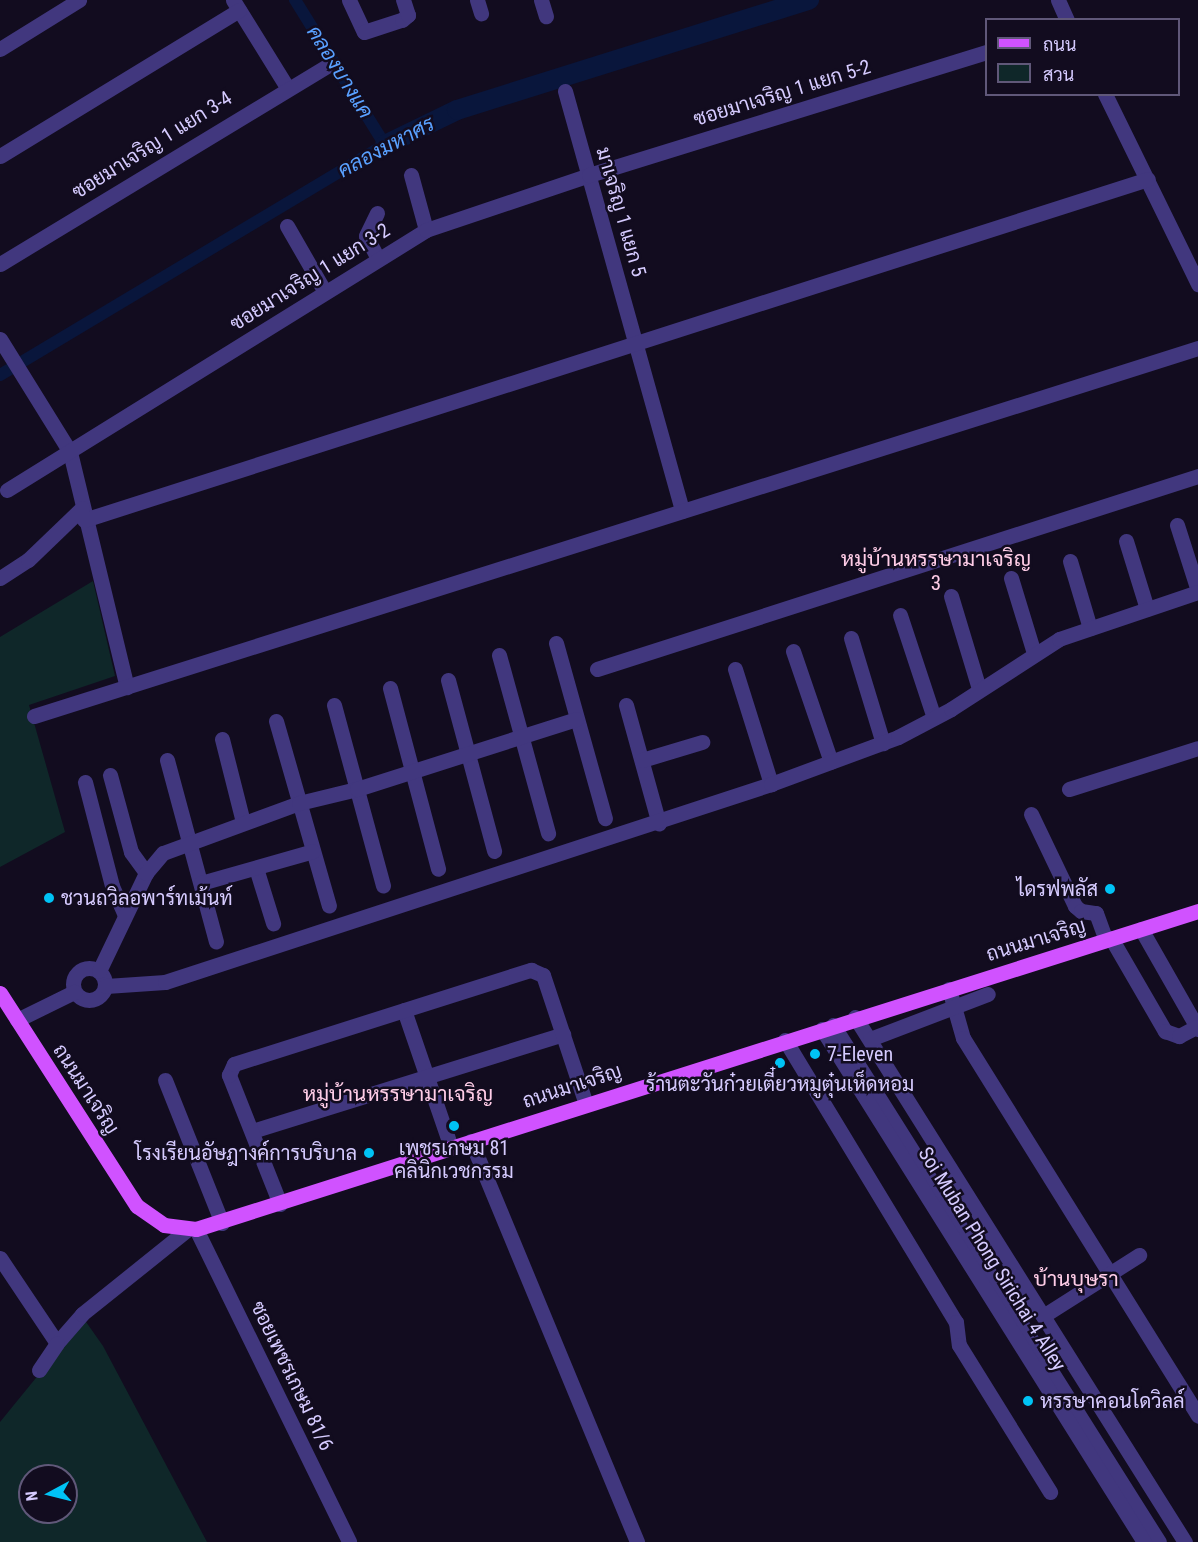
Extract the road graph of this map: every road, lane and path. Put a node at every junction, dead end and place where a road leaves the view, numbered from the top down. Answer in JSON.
{"nodes":[{"id":1,"x":79,"y":0,"type":"edge"},
{"id":2,"x":349,"y":0,"type":"edge"},
{"id":3,"x":403,"y":0,"type":"edge"},
{"id":4,"x":541,"y":0,"type":"edge"},
{"id":5,"x":1058,"y":0,"type":"edge"},
{"id":6,"x":236,"y":5,"type":"edge"},
{"id":7,"x":546,"y":16,"type":"dead end"},
{"id":8,"x":1066,"y":18,"type":"edge"},
{"id":9,"x":0,"y":49,"type":"edge"},
{"id":10,"x":985,"y":53,"type":"edge"},
{"id":11,"x":328,"y":65,"type":"dead end"},
{"id":12,"x":287,"y":87,"type":"junction"},
{"id":13,"x":565,"y":91,"type":"dead end"},
{"id":14,"x":1106,"y":96,"type":"edge"},
{"id":15,"x":0,"y":156,"type":"edge"},
{"id":16,"x":411,"y":175,"type":"dead end"},
{"id":17,"x":589,"y":175,"type":"junction"},
{"id":18,"x":1148,"y":179,"type":"junction"},
{"id":19,"x":377,"y":213,"type":"dead end"},
{"id":20,"x":287,"y":226,"type":"dead end"},
{"id":21,"x":426,"y":230,"type":"junction"},
{"id":22,"x":377,"y":257,"type":"junction"},
{"id":23,"x":0,"y":264,"type":"edge"},
{"id":24,"x":1198,"y":284,"type":"edge"},
{"id":25,"x":325,"y":292,"type":"junction"},
{"id":26,"x":0,"y":339,"type":"edge"},
{"id":27,"x":635,"y":344,"type":"junction"},
{"id":28,"x":1198,"y":348,"type":"edge"},
{"id":29,"x":70,"y":452,"type":"junction"},
{"id":30,"x":1198,"y":476,"type":"edge"},
{"id":31,"x":7,"y":490,"type":"dead end"},
{"id":32,"x":682,"y":511,"type":"junction"},
{"id":33,"x":83,"y":514,"type":"junction"},
{"id":34,"x":1177,"y":525,"type":"dead end"},
{"id":35,"x":1126,"y":541,"type":"dead end"},
{"id":36,"x":1070,"y":561,"type":"dead end"},
{"id":37,"x":0,"y":578,"type":"edge"},
{"id":38,"x":1011,"y":578,"type":"dead end"},
{"id":39,"x":1198,"y":591,"type":"edge"},
{"id":40,"x":951,"y":596,"type":"dead end"},
{"id":41,"x":1147,"y":609,"type":"junction"},
{"id":42,"x":900,"y":615,"type":"dead end"},
{"id":43,"x":1090,"y":628,"type":"junction"},
{"id":44,"x":851,"y":638,"type":"dead end"},
{"id":45,"x":556,"y":642,"type":"dead end"},
{"id":46,"x":793,"y":651,"type":"dead end"},
{"id":47,"x":1034,"y":653,"type":"junction"},
{"id":48,"x":498,"y":655,"type":"dead end"},
{"id":49,"x":597,"y":669,"type":"dead end"},
{"id":50,"x":735,"y":669,"type":"dead end"},
{"id":51,"x":448,"y":680,"type":"dead end"},
{"id":52,"x":127,"y":687,"type":"junction"},
{"id":53,"x":390,"y":688,"type":"dead end"},
{"id":54,"x":979,"y":689,"type":"junction"},
{"id":55,"x":334,"y":705,"type":"dead end"},
{"id":56,"x":626,"y":705,"type":"dead end"},
{"id":57,"x":34,"y":716,"type":"dead end"},
{"id":58,"x":934,"y":718,"type":"junction"},
{"id":59,"x":576,"y":719,"type":"junction"},
{"id":60,"x":276,"y":721,"type":"dead end"},
{"id":61,"x":520,"y":735,"type":"junction"},
{"id":62,"x":222,"y":739,"type":"dead end"},
{"id":63,"x":702,"y":742,"type":"dead end"},
{"id":64,"x":883,"y":743,"type":"junction"},
{"id":65,"x":1198,"y":748,"type":"edge"},
{"id":66,"x":466,"y":753,"type":"junction"},
{"id":67,"x":167,"y":760,"type":"dead end"},
{"id":68,"x":642,"y":760,"type":"junction"},
{"id":69,"x":831,"y":762,"type":"junction"},
{"id":70,"x":410,"y":771,"type":"junction"},
{"id":71,"x":110,"y":775,"type":"dead end"},
{"id":72,"x":85,"y":782,"type":"dead end"},
{"id":73,"x":771,"y":784,"type":"junction"},
{"id":74,"x":357,"y":789,"type":"junction"},
{"id":75,"x":1069,"y":789,"type":"dead end"},
{"id":76,"x":299,"y":803,"type":"junction"},
{"id":77,"x":1031,"y":814,"type":"dead end"},
{"id":78,"x":605,"y":818,"type":"dead end"},
{"id":79,"x":243,"y":822,"type":"junction"},
{"id":80,"x":659,"y":824,"type":"junction"},
{"id":81,"x":548,"y":833,"type":"dead end"},
{"id":82,"x":189,"y":840,"type":"junction"},
{"id":83,"x":494,"y":850,"type":"dead end"},
{"id":84,"x":313,"y":851,"type":"junction"},
{"id":85,"x":256,"y":868,"type":"junction"},
{"id":86,"x":438,"y":869,"type":"dead end"},
{"id":87,"x":146,"y":873,"type":"junction"},
{"id":88,"x":201,"y":883,"type":"junction"},
{"id":89,"x":383,"y":885,"type":"dead end"},
{"id":90,"x":329,"y":906,"type":"dead end"},
{"id":91,"x":1198,"y":911,"type":"edge"},
{"id":92,"x":124,"y":913,"type":"junction"},
{"id":93,"x":273,"y":923,"type":"dead end"},
{"id":94,"x":1141,"y":929,"type":"junction"},
{"id":95,"x":1108,"y":939,"type":"junction"},
{"id":96,"x":216,"y":941,"type":"dead end"},
{"id":97,"x":99,"y":971,"type":"junction"},
{"id":98,"x":106,"y":986,"type":"junction"},
{"id":99,"x":949,"y":989,"type":"junction"},
{"id":100,"x":74,"y":992,"type":"junction"},
{"id":101,"x":0,"y":993,"type":"edge"},
{"id":102,"x":988,"y":994,"type":"dead end"},
{"id":103,"x":952,"y":1006,"type":"junction"},
{"id":104,"x":404,"y":1010,"type":"junction"},
{"id":105,"x":855,"y":1017,"type":"junction"},
{"id":106,"x":17,"y":1020,"type":"junction"},
{"id":107,"x":827,"y":1027,"type":"junction"},
{"id":108,"x":1197,"y":1028,"type":"edge"},
{"id":109,"x":563,"y":1034,"type":"junction"},
{"id":110,"x":870,"y":1039,"type":"junction"},
{"id":111,"x":785,"y":1040,"type":"junction"},
{"id":112,"x":427,"y":1077,"type":"junction"},
{"id":113,"x":165,"y":1080,"type":"dead end"},
{"id":114,"x":586,"y":1104,"type":"junction"},
{"id":115,"x":252,"y":1131,"type":"junction"},
{"id":116,"x":471,"y":1141,"type":"junction"},
{"id":117,"x":451,"y":1147,"type":"junction"},
{"id":118,"x":280,"y":1204,"type":"junction"},
{"id":119,"x":222,"y":1223,"type":"junction"},
{"id":120,"x":192,"y":1229,"type":"junction"},
{"id":121,"x":1139,"y":1255,"type":"dead end"},
{"id":122,"x":0,"y":1258,"type":"edge"},
{"id":123,"x":1108,"y":1275,"type":"junction"},
{"id":124,"x":1043,"y":1316,"type":"junction"},
{"id":125,"x":1020,"y":1330,"type":"junction"},
{"id":126,"x":57,"y":1343,"type":"junction"},
{"id":127,"x":39,"y":1370,"type":"dead end"},
{"id":128,"x":1198,"y":1416,"type":"edge"},
{"id":129,"x":1050,"y":1492,"type":"dead end"},
{"id":130,"x":349,"y":1542,"type":"edge"},
{"id":131,"x":637,"y":1542,"type":"edge"},
{"id":132,"x":1144,"y":1542,"type":"edge"},
{"id":133,"x":1159,"y":1542,"type":"edge"},
{"id":134,"x":1185,"y":1542,"type":"edge"}],
"edges":[{"from":1,"to":9,"type":"street"},
{"from":2,"to":3,"type":"street"},
{"from":4,"to":7,"type":"street"},
{"from":5,"to":8,"type":"street"},
{"from":6,"to":12,"type":"street"},
{"from":6,"to":15,"type":"street"},
{"from":10,"to":17,"type":"street","name":"ซอยมาเจริญ 1 แยก 5-2"},
{"from":11,"to":12,"type":"street","name":"ซอยมาเจริญ 1 แยก 3-4"},
{"from":12,"to":23,"type":"street","name":"ซอยมาเจริญ 1 แยก 3-4"},
{"from":13,"to":17,"type":"street","name":"มาเจริญ 1 แยก 5"},
{"from":14,"to":18,"type":"street"},
{"from":16,"to":21,"type":"street"},
{"from":17,"to":21,"type":"street","name":"ซอยมาเจริญ 1 แยก 3-2"},
{"from":17,"to":27,"type":"street","name":"มาเจริญ 1 แยก 5"},
{"from":18,"to":24,"type":"street"},
{"from":18,"to":27,"type":"street"},
{"from":19,"to":22,"type":"street"},
{"from":20,"to":25,"type":"street"},
{"from":21,"to":22,"type":"street","name":"ซอยมาเจริญ 1 แยก 3-2"},
{"from":22,"to":25,"type":"street","name":"ซอยมาเจริญ 1 แยก 3-2"},
{"from":25,"to":29,"type":"street","name":"ซอยมาเจริญ 1 แยก 3-2"},
{"from":26,"to":29,"type":"street"},
{"from":27,"to":32,"type":"street","name":"มาเจริญ 1 แยก 5"},
{"from":27,"to":33,"type":"street"},
{"from":28,"to":32,"type":"street"},
{"from":29,"to":31,"type":"street","name":"ซอยมาเจริญ 1 แยก 3-2"},
{"from":29,"to":33,"type":"street"},
{"from":30,"to":49,"type":"street"},
{"from":32,"to":52,"type":"street"},
{"from":33,"to":37,"type":"street"},
{"from":33,"to":52,"type":"street"},
{"from":34,"to":39,"type":"street"},
{"from":35,"to":41,"type":"street"},
{"from":36,"to":43,"type":"street"},
{"from":38,"to":47,"type":"street"},
{"from":39,"to":41,"type":"street"},
{"from":40,"to":54,"type":"street"},
{"from":41,"to":43,"type":"street"},
{"from":42,"to":58,"type":"street"},
{"from":43,"to":47,"type":"street"},
{"from":44,"to":64,"type":"street"},
{"from":45,"to":59,"type":"street"},
{"from":46,"to":69,"type":"street"},
{"from":47,"to":54,"type":"street"},
{"from":48,"to":61,"type":"street"},
{"from":50,"to":73,"type":"street"},
{"from":51,"to":66,"type":"street"},
{"from":52,"to":57,"type":"street"},
{"from":53,"to":70,"type":"street"},
{"from":54,"to":58,"type":"street"},
{"from":55,"to":74,"type":"street"},
{"from":56,"to":68,"type":"street"},
{"from":58,"to":64,"type":"street"},
{"from":59,"to":61,"type":"street"},
{"from":59,"to":78,"type":"street"},
{"from":60,"to":76,"type":"street"},
{"from":61,"to":66,"type":"street"},
{"from":61,"to":81,"type":"street"},
{"from":62,"to":79,"type":"street"},
{"from":63,"to":68,"type":"street"},
{"from":64,"to":69,"type":"street"},
{"from":65,"to":75,"type":"street"},
{"from":66,"to":70,"type":"street"},
{"from":66,"to":83,"type":"street"},
{"from":67,"to":82,"type":"street"},
{"from":68,"to":80,"type":"street"},
{"from":69,"to":73,"type":"street"},
{"from":70,"to":74,"type":"street"},
{"from":70,"to":86,"type":"street"},
{"from":71,"to":87,"type":"street"},
{"from":72,"to":92,"type":"street"},
{"from":73,"to":80,"type":"street"},
{"from":74,"to":76,"type":"street"},
{"from":74,"to":89,"type":"street"},
{"from":76,"to":79,"type":"street"},
{"from":76,"to":84,"type":"street"},
{"from":77,"to":95,"type":"street"},
{"from":79,"to":82,"type":"street"},
{"from":80,"to":98,"type":"street"},
{"from":82,"to":87,"type":"street"},
{"from":82,"to":88,"type":"street"},
{"from":84,"to":85,"type":"street"},
{"from":84,"to":90,"type":"street"},
{"from":85,"to":88,"type":"street"},
{"from":85,"to":93,"type":"street"},
{"from":87,"to":92,"type":"street"},
{"from":88,"to":96,"type":"street"},
{"from":91,"to":94,"type":"main road","name":"ถนนมาเจริญ"},
{"from":92,"to":97,"type":"street"},
{"from":94,"to":95,"type":"main road","name":"ถนนมาเจริญ"},
{"from":94,"to":108,"type":"street"},
{"from":95,"to":99,"type":"main road","name":"ถนนมาเจริญ"},
{"from":95,"to":108,"type":"street"},
{"from":97,"to":98,"type":"street"},
{"from":97,"to":100,"type":"street"},
{"from":98,"to":100,"type":"street"},
{"from":99,"to":103,"type":"street"},
{"from":99,"to":105,"type":"main road","name":"ถนนมาเจริญ"},
{"from":100,"to":106,"type":"street"},
{"from":101,"to":106,"type":"main road","name":"ถนนมาเจริญ"},
{"from":102,"to":103,"type":"street"},
{"from":103,"to":110,"type":"street"},
{"from":103,"to":123,"type":"street"},
{"from":104,"to":109,"type":"street"},
{"from":104,"to":112,"type":"street"},
{"from":104,"to":115,"type":"street"},
{"from":105,"to":107,"type":"main road","name":"ถนนมาเจริญ"},
{"from":105,"to":110,"type":"street"},
{"from":106,"to":120,"type":"main road","name":"ถนนมาเจริญ"},
{"from":107,"to":111,"type":"main road","name":"ถนนมาเจริญ"},
{"from":107,"to":125,"type":"street","name":"Soi Muban Phong Sirichai 4 Alley"},
{"from":109,"to":112,"type":"street"},
{"from":109,"to":114,"type":"street"},
{"from":110,"to":124,"type":"street"},
{"from":111,"to":114,"type":"main road","name":"ถนนมาเจริญ"},
{"from":111,"to":129,"type":"street"},
{"from":112,"to":115,"type":"street"},
{"from":112,"to":117,"type":"street"},
{"from":113,"to":119,"type":"street"},
{"from":114,"to":116,"type":"main road","name":"ถนนมาเจริญ"},
{"from":115,"to":118,"type":"street"},
{"from":116,"to":117,"type":"main road","name":"ถนนมาเจริญ"},
{"from":116,"to":131,"type":"street"},
{"from":117,"to":118,"type":"main road","name":"ถนนมาเจริญ"},
{"from":118,"to":119,"type":"main road","name":"ถนนมาเจริญ"},
{"from":119,"to":120,"type":"main road","name":"ถนนมาเจริญ"},
{"from":120,"to":126,"type":"street"},
{"from":120,"to":130,"type":"street","name":"ซอยเพชรเกษม 81/6"},
{"from":121,"to":123,"type":"street"},
{"from":122,"to":126,"type":"street"},
{"from":123,"to":124,"type":"street"},
{"from":123,"to":128,"type":"street"},
{"from":124,"to":134,"type":"street"},
{"from":125,"to":132,"type":"street","name":"Soi Muban Phong Sirichai 4 Alley"},
{"from":125,"to":133,"type":"street","name":"Soi Muban Phong Sirichai 4 Alley"},
{"from":126,"to":127,"type":"street"}]}
